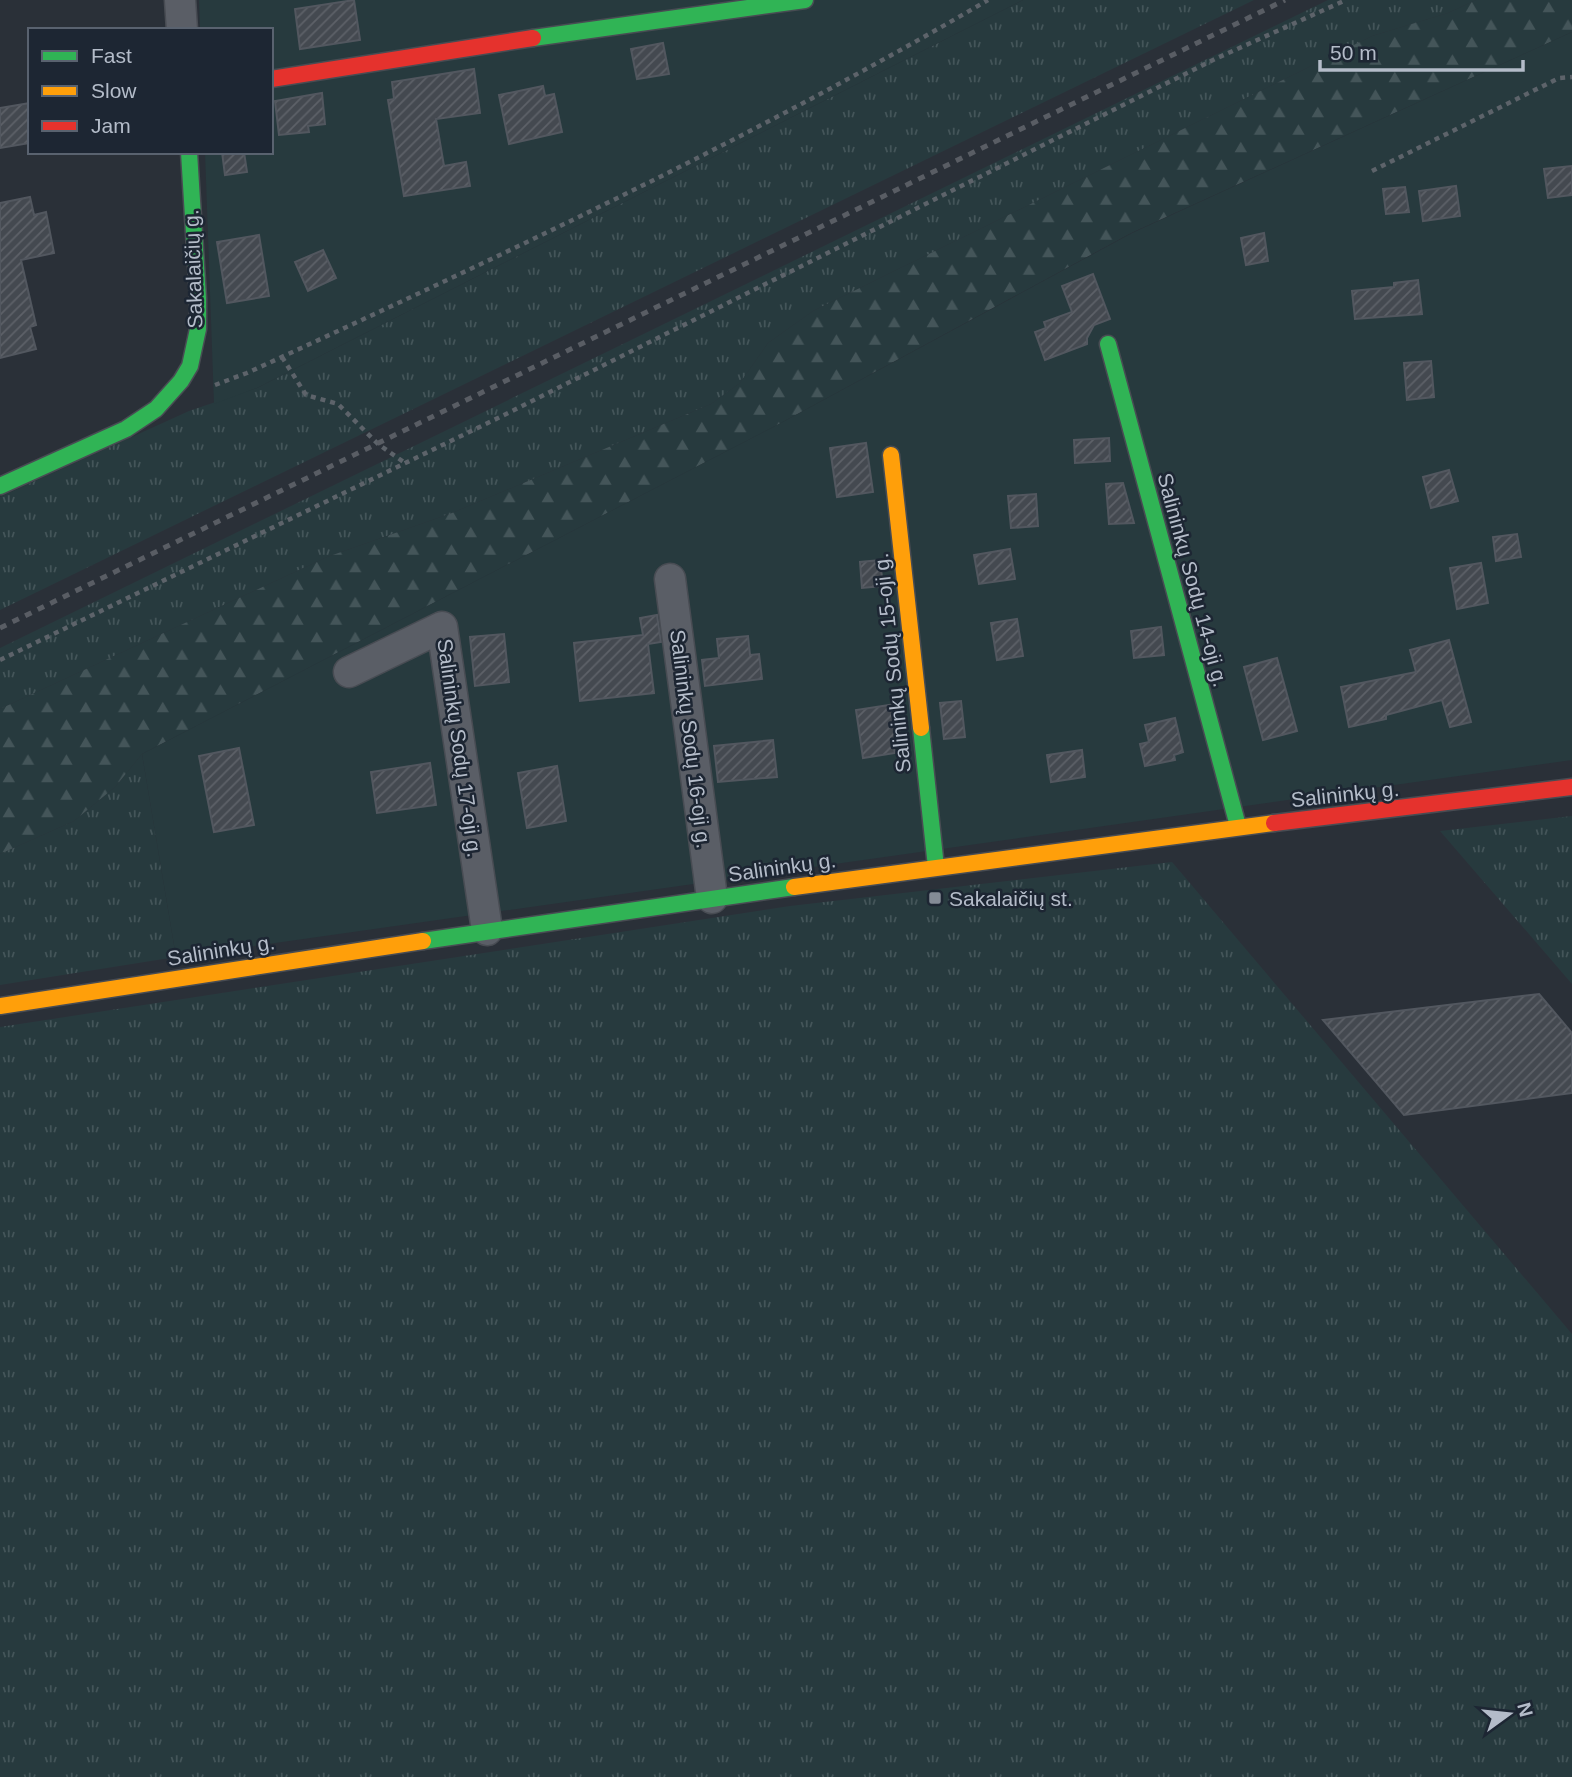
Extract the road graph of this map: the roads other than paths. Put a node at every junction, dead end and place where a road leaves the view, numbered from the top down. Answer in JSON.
{"nodes":[{"id":1,"x":180,"y":0,"type":"edge"},
{"id":2,"x":805,"y":0,"type":"edge"},
{"id":3,"x":182,"y":28,"type":"edge"},
{"id":4,"x":273,"y":79,"type":"edge"},
{"id":5,"x":189,"y":154,"type":"edge"},
{"id":6,"x":1108,"y":344,"type":"dead end"},
{"id":7,"x":891,"y":455,"type":"dead end"},
{"id":8,"x":0,"y":486,"type":"edge"},
{"id":9,"x":670,"y":579,"type":"dead end"},
{"id":10,"x":349,"y":672,"type":"dead end"},
{"id":11,"x":1572,"y":787,"type":"edge"},
{"id":12,"x":1238,"y":826,"type":"junction"},
{"id":13,"x":936,"y":867,"type":"junction"},
{"id":14,"x":712,"y":898,"type":"junction"},
{"id":15,"x":487,"y":930,"type":"junction"},
{"id":16,"x":0,"y":1006,"type":"edge"}],
"edges":[{"from":1,"to":3,"type":"street"},
{"from":2,"to":4,"type":"street"},
{"from":5,"to":8,"type":"street","name":"Sakalaičių g."},
{"from":6,"to":12,"type":"street","name":"Salininkų Sodų 14-oji g."},
{"from":7,"to":13,"type":"street","name":"Salininkų Sodų 15-oji g."},
{"from":9,"to":14,"type":"street","name":"Salininkų Sodų 16-oji g."},
{"from":10,"to":15,"type":"street","name":"Salininkų Sodų 17-oji g."},
{"from":11,"to":12,"type":"street","name":"Salininkų g."},
{"from":12,"to":13,"type":"street","name":"Salininkų g."},
{"from":13,"to":14,"type":"street","name":"Salininkų g."},
{"from":14,"to":15,"type":"street","name":"Salininkų g."},
{"from":15,"to":16,"type":"street","name":"Salininkų g."}]}
